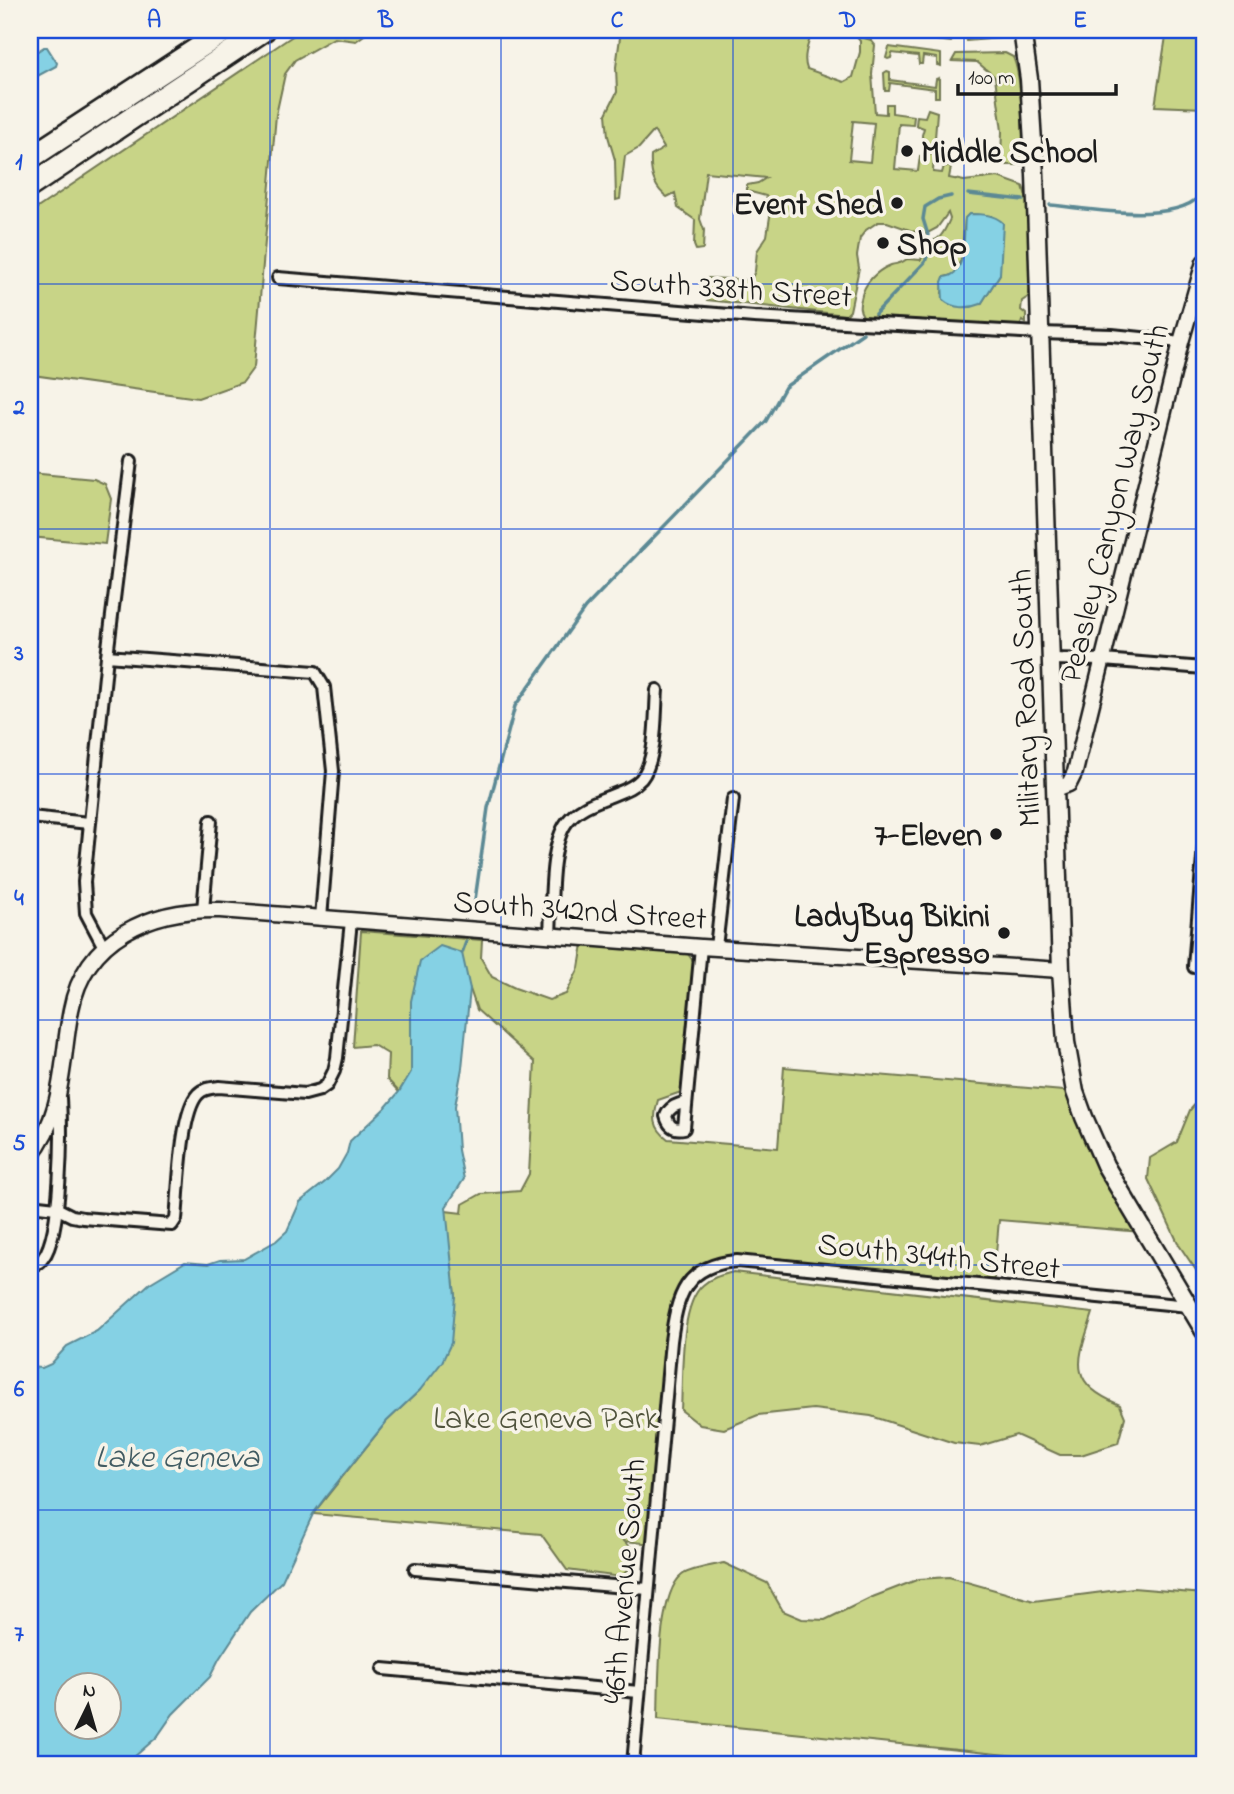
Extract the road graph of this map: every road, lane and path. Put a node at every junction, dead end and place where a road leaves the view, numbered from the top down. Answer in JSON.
{"nodes":[{"id":1,"x":226,"y":30,"type":"edge"},
{"id":2,"x":264,"y":30,"type":"edge"},
{"id":3,"x":1022,"y":30,"type":"edge"},
{"id":4,"x":30,"y":158,"type":"edge"},
{"id":5,"x":30,"y":186,"type":"edge"},
{"id":6,"x":1204,"y":262,"type":"edge"},
{"id":7,"x":278,"y":278,"type":"dead end"},
{"id":8,"x":1039,"y":334,"type":"junction"},
{"id":9,"x":1181,"y":342,"type":"junction"},
{"id":10,"x":131,"y":461,"type":"dead end"},
{"id":11,"x":107,"y":656,"type":"junction"},
{"id":12,"x":1050,"y":659,"type":"junction"},
{"id":13,"x":1103,"y":660,"type":"junction"},
{"id":14,"x":1204,"y":668,"type":"edge"},
{"id":15,"x":657,"y":690,"type":"dead end"},
{"id":16,"x":1056,"y":789,"type":"junction"},
{"id":17,"x":733,"y":799,"type":"dead end"},
{"id":18,"x":30,"y":817,"type":"edge"},
{"id":19,"x":211,"y":821,"type":"dead end"},
{"id":20,"x":89,"y":823,"type":"junction"},
{"id":21,"x":1204,"y":845,"type":"edge"},
{"id":22,"x":203,"y":909,"type":"junction"},
{"id":23,"x":321,"y":918,"type":"junction"},
{"id":24,"x":351,"y":921,"type":"junction"},
{"id":25,"x":550,"y":934,"type":"junction"},
{"id":26,"x":104,"y":947,"type":"junction"},
{"id":27,"x":708,"y":947,"type":"junction"},
{"id":28,"x":1194,"y":967,"type":"dead end"},
{"id":29,"x":1061,"y":970,"type":"junction"},
{"id":30,"x":60,"y":1092,"type":"junction"},
{"id":31,"x":687,"y":1102,"type":"dead end"},
{"id":32,"x":30,"y":1156,"type":"edge"},
{"id":33,"x":30,"y":1205,"type":"edge"},
{"id":34,"x":56,"y":1208,"type":"junction"},
{"id":35,"x":30,"y":1268,"type":"edge"},
{"id":36,"x":690,"y":1280,"type":"joint"},
{"id":37,"x":1188,"y":1306,"type":"junction"},
{"id":38,"x":1204,"y":1331,"type":"edge"},
{"id":39,"x":415,"y":1569,"type":"dead end"},
{"id":40,"x":648,"y":1589,"type":"junction"},
{"id":41,"x":383,"y":1669,"type":"dead end"},
{"id":42,"x":639,"y":1692,"type":"junction"},
{"id":43,"x":633,"y":1764,"type":"edge"}],
"edges":[{"from":1,"to":4,"type":"highway"},
{"from":2,"to":5,"type":"highway"},
{"from":3,"to":8,"type":"main road","name":"Military Road South"},
{"from":6,"to":9,"type":"street","name":"Peasley Canyon Way South"},
{"from":7,"to":8,"type":"street","name":"South 338th Street"},
{"from":8,"to":9,"type":"street","name":"South 338th Street"},
{"from":8,"to":12,"type":"main road","name":"Military Road South"},
{"from":9,"to":13,"type":"street","name":"Peasley Canyon Way South"},
{"from":10,"to":11,"type":"street"},
{"from":11,"to":20,"type":"street"},
{"from":11,"to":23,"type":"street"},
{"from":12,"to":13,"type":"street"},
{"from":12,"to":16,"type":"main road","name":"Military Road South"},
{"from":13,"to":14,"type":"street"},
{"from":13,"to":16,"type":"street","name":"Peasley Canyon Way South"},
{"from":15,"to":25,"type":"street"},
{"from":16,"to":29,"type":"main road","name":"Military Road South"},
{"from":17,"to":27,"type":"street"},
{"from":18,"to":20,"type":"street"},
{"from":19,"to":22,"type":"street"},
{"from":20,"to":26,"type":"street"},
{"from":21,"to":28,"type":"street"},
{"from":22,"to":23,"type":"street","name":"South 342nd Street"},
{"from":22,"to":26,"type":"street","name":"South 342nd Street"},
{"from":23,"to":24,"type":"street","name":"South 342nd Street"},
{"from":24,"to":25,"type":"street","name":"South 342nd Street"},
{"from":24,"to":34,"type":"street"},
{"from":25,"to":27,"type":"street","name":"South 342nd Street"},
{"from":26,"to":30,"type":"street"},
{"from":27,"to":29,"type":"street","name":"South 342nd Street"},
{"from":27,"to":31,"type":"street"},
{"from":29,"to":37,"type":"main road","name":"Military Road South"},
{"from":30,"to":32,"type":"street"},
{"from":30,"to":34,"type":"street"},
{"from":33,"to":34,"type":"street"},
{"from":34,"to":35,"type":"street"},
{"from":36,"to":37,"type":"street","name":"South 344th Street"},
{"from":36,"to":40,"type":"street","name":"46th Avenue South"},
{"from":37,"to":38,"type":"main road","name":"Military Road South"},
{"from":39,"to":40,"type":"street"},
{"from":40,"to":42,"type":"street","name":"46th Avenue South"},
{"from":41,"to":42,"type":"street"},
{"from":42,"to":43,"type":"street","name":"46th Avenue South"}]}
